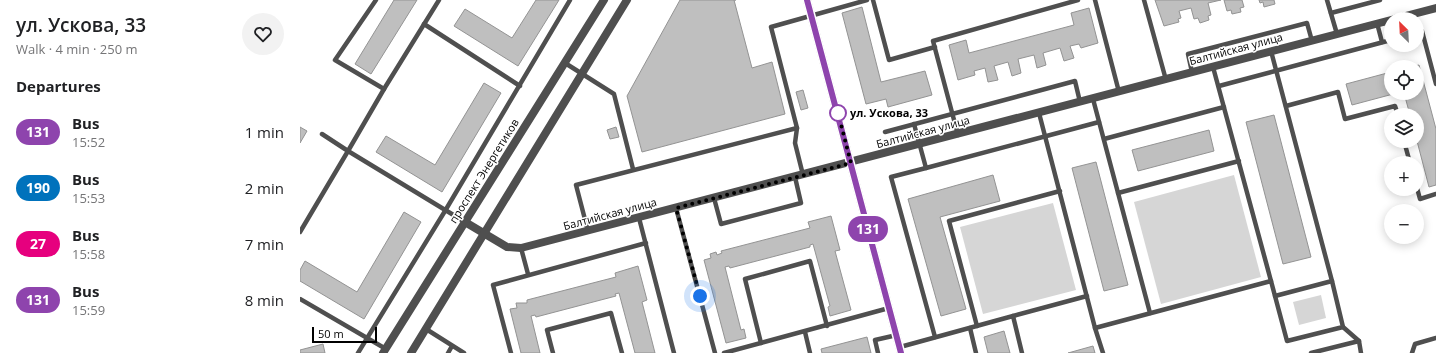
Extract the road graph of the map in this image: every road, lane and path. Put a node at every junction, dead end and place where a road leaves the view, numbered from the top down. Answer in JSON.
{"nodes":[{"id":1,"x":376,"y":0,"type":"edge"},
{"id":2,"x":439,"y":0,"type":"edge"},
{"id":3,"x":570,"y":0,"type":"edge"},
{"id":4,"x":604,"y":0,"type":"edge"},
{"id":5,"x":627,"y":0,"type":"edge"},
{"id":6,"x":807,"y":0,"type":"edge"},
{"id":7,"x":867,"y":0,"type":"edge"},
{"id":8,"x":873,"y":0,"type":"edge"},
{"id":9,"x":1078,"y":0,"type":"edge"},
{"id":10,"x":1095,"y":0,"type":"edge"},
{"id":11,"x":1144,"y":0,"type":"edge"},
{"id":12,"x":1327,"y":0,"type":"edge"},
{"id":13,"x":1380,"y":0,"type":"edge"},
{"id":14,"x":1436,"y":8,"type":"edge"},
{"id":15,"x":1420,"y":12,"type":"edge"},
{"id":16,"x":1331,"y":13,"type":"junction"},
{"id":17,"x":811,"y":16,"type":"junction"},
{"id":18,"x":1384,"y":21,"type":"edge"},
{"id":19,"x":1378,"y":23,"type":"junction"},
{"id":20,"x":424,"y":24,"type":"junction"},
{"id":21,"x":1337,"y":34,"type":"junction"},
{"id":22,"x":1424,"y":39,"type":"edge"},
{"id":23,"x":1312,"y":41,"type":"junction"},
{"id":24,"x":1382,"y":42,"type":"joint"},
{"id":25,"x":935,"y":47,"type":"junction"},
{"id":26,"x":1271,"y":51,"type":"junction"},
{"id":27,"x":565,"y":63,"type":"junction"},
{"id":28,"x":1213,"y":67,"type":"junction"},
{"id":29,"x":1276,"y":70,"type":"junction"},
{"id":30,"x":1192,"y":72,"type":"junction"},
{"id":31,"x":582,"y":74,"type":"junction"},
{"id":32,"x":1166,"y":80,"type":"junction"},
{"id":33,"x":1436,"y":84,"type":"edge"},
{"id":34,"x":520,"y":86,"type":"junction"},
{"id":35,"x":1219,"y":86,"type":"junction"},
{"id":36,"x":384,"y":89,"type":"junction"},
{"id":37,"x":1120,"y":92,"type":"junction"},
{"id":38,"x":1093,"y":99,"type":"junction"},
{"id":39,"x":1080,"y":102,"type":"junction"},
{"id":40,"x":1286,"y":106,"type":"junction"},
{"id":41,"x":1224,"y":107,"type":"junction"},
{"id":42,"x":1387,"y":108,"type":"edge"},
{"id":43,"x":1396,"y":108,"type":"edge"},
{"id":44,"x":1384,"y":109,"type":"edge"},
{"id":45,"x":1039,"y":113,"type":"junction"},
{"id":46,"x":952,"y":114,"type":"junction"},
{"id":47,"x":1099,"y":122,"type":"junction"},
{"id":48,"x":914,"y":124,"type":"junction"},
{"id":49,"x":796,"y":128,"type":"junction"},
{"id":50,"x":885,"y":132,"type":"dead end"},
{"id":51,"x":322,"y":134,"type":"dead end"},
{"id":52,"x":958,"y":135,"type":"junction"},
{"id":53,"x":1045,"y":136,"type":"junction"},
{"id":54,"x":1104,"y":139,"type":"junction"},
{"id":55,"x":919,"y":145,"type":"junction"},
{"id":56,"x":348,"y":151,"type":"junction"},
{"id":57,"x":1239,"y":161,"type":"junction"},
{"id":58,"x":851,"y":163,"type":"junction"},
{"id":59,"x":926,"y":168,"type":"junction"},
{"id":60,"x":633,"y":170,"type":"junction"},
{"id":61,"x":799,"y":176,"type":"junction"},
{"id":62,"x":1060,"y":191,"type":"junction"},
{"id":63,"x":1118,"y":193,"type":"junction"},
{"id":64,"x":1436,"y":194,"type":"edge"},
{"id":65,"x":1419,"y":196,"type":"edge"},
{"id":66,"x":714,"y":198,"type":"junction"},
{"id":67,"x":676,"y":208,"type":"junction"},
{"id":68,"x":445,"y":211,"type":"junction"},
{"id":69,"x":639,"y":218,"type":"junction"},
{"id":70,"x":465,"y":222,"type":"junction"},
{"id":71,"x":300,"y":232,"type":"edge"},
{"id":72,"x":588,"y":232,"type":"junction"},
{"id":73,"x":484,"y":234,"type":"junction"},
{"id":74,"x":646,"y":244,"type":"junction"},
{"id":75,"x":521,"y":248,"type":"junction"},
{"id":76,"x":528,"y":274,"type":"junction"},
{"id":77,"x":1271,"y":281,"type":"junction"},
{"id":78,"x":1332,"y":281,"type":"junction"},
{"id":79,"x":1087,"y":296,"type":"junction"},
{"id":80,"x":1275,"y":296,"type":"junction"},
{"id":81,"x":300,"y":299,"type":"edge"},
{"id":82,"x":889,"y":308,"type":"junction"},
{"id":83,"x":1150,"y":313,"type":"junction"},
{"id":84,"x":1013,"y":316,"type":"junction"},
{"id":85,"x":827,"y":326,"type":"junction"},
{"id":86,"x":978,"y":326,"type":"junction"},
{"id":87,"x":1343,"y":327,"type":"junction"},
{"id":88,"x":970,"y":328,"type":"junction"},
{"id":89,"x":1095,"y":328,"type":"junction"},
{"id":90,"x":426,"y":329,"type":"junction"},
{"id":91,"x":805,"y":332,"type":"junction"},
{"id":92,"x":896,"y":335,"type":"junction"},
{"id":93,"x":935,"y":337,"type":"junction"},
{"id":94,"x":1436,"y":338,"type":"edge"},
{"id":95,"x":367,"y":339,"type":"junction"},
{"id":96,"x":1359,"y":341,"type":"junction"},
{"id":97,"x":761,"y":343,"type":"junction"},
{"id":98,"x":452,"y":346,"type":"junction"},
{"id":99,"x":900,"y":350,"type":"edge"},
{"id":100,"x":385,"y":351,"type":"edge"},
{"id":101,"x":358,"y":353,"type":"edge"},
{"id":102,"x":411,"y":353,"type":"edge"},
{"id":103,"x":448,"y":353,"type":"edge"},
{"id":104,"x":464,"y":353,"type":"edge"},
{"id":105,"x":511,"y":353,"type":"edge"},
{"id":106,"x":553,"y":353,"type":"edge"},
{"id":107,"x":622,"y":353,"type":"edge"},
{"id":108,"x":674,"y":353,"type":"edge"},
{"id":109,"x":716,"y":353,"type":"edge"},
{"id":110,"x":724,"y":353,"type":"edge"},
{"id":111,"x":810,"y":353,"type":"edge"},
{"id":112,"x":878,"y":353,"type":"edge"},
{"id":113,"x":976,"y":353,"type":"edge"},
{"id":114,"x":1022,"y":353,"type":"edge"},
{"id":115,"x":1102,"y":353,"type":"edge"},
{"id":116,"x":1311,"y":353,"type":"edge"},
{"id":117,"x":1362,"y":353,"type":"edge"},
{"id":118,"x":1412,"y":353,"type":"edge"}],
"edges":[{"from":1,"to":36,"type":"lane"},
{"from":2,"to":20,"type":"lane"},
{"from":3,"to":34,"type":"lane"},
{"from":4,"to":27,"type":"street","name":"проспект Энергетиков"},
{"from":5,"to":31,"type":"street"},
{"from":6,"to":17,"type":"street"},
{"from":7,"to":17,"type":"lane"},
{"from":8,"to":25,"type":"lane"},
{"from":9,"to":25,"type":"lane"},
{"from":10,"to":37,"type":"lane"},
{"from":11,"to":32,"type":"lane"},
{"from":12,"to":16,"type":"lane"},
{"from":13,"to":16,"type":"lane"},
{"from":14,"to":15,"type":"street","name":"Балтийская улица"},
{"from":16,"to":21,"type":"lane"},
{"from":17,"to":49,"type":"lane"},
{"from":17,"to":58,"type":"street"},
{"from":18,"to":19,"type":"street","name":"Балтийская улица"},
{"from":19,"to":21,"type":"street","name":"Балтийская улица"},
{"from":19,"to":24,"type":"lane"},
{"from":20,"to":34,"type":"lane"},
{"from":20,"to":36,"type":"lane"},
{"from":21,"to":23,"type":"street","name":"Балтийская улица"},
{"from":22,"to":33,"type":"lane"},
{"from":23,"to":26,"type":"street","name":"Балтийская улица"},
{"from":23,"to":30,"type":"lane"},
{"from":24,"to":29,"type":"lane"},
{"from":25,"to":46,"type":"lane"},
{"from":26,"to":28,"type":"street","name":"Балтийская улица"},
{"from":26,"to":29,"type":"lane"},
{"from":27,"to":31,"type":"lane"},
{"from":27,"to":70,"type":"street","name":"проспект Энергетиков"},
{"from":28,"to":30,"type":"street","name":"Балтийская улица"},
{"from":28,"to":35,"type":"lane"},
{"from":29,"to":35,"type":"lane"},
{"from":29,"to":40,"type":"lane"},
{"from":30,"to":32,"type":"street","name":"Балтийская улица"},
{"from":31,"to":60,"type":"lane"},
{"from":31,"to":73,"type":"street"},
{"from":32,"to":37,"type":"street","name":"Балтийская улица"},
{"from":34,"to":68,"type":"lane"},
{"from":35,"to":41,"type":"lane"},
{"from":36,"to":56,"type":"lane"},
{"from":37,"to":38,"type":"street","name":"Балтийская улица"},
{"from":38,"to":39,"type":"street","name":"Балтийская улица"},
{"from":38,"to":47,"type":"lane"},
{"from":39,"to":45,"type":"street","name":"Балтийская улица"},
{"from":39,"to":46,"type":"lane"},
{"from":40,"to":44,"type":"lane"},
{"from":40,"to":78,"type":"lane"},
{"from":41,"to":54,"type":"lane"},
{"from":41,"to":57,"type":"lane"},
{"from":42,"to":43,"type":"lane"},
{"from":45,"to":52,"type":"street","name":"Балтийская улица"},
{"from":45,"to":53,"type":"lane"},
{"from":46,"to":48,"type":"lane"},
{"from":46,"to":52,"type":"lane"},
{"from":47,"to":53,"type":"lane"},
{"from":47,"to":54,"type":"lane"},
{"from":48,"to":50,"type":"lane"},
{"from":48,"to":55,"type":"lane"},
{"from":49,"to":60,"type":"lane"},
{"from":49,"to":61,"type":"lane"},
{"from":51,"to":56,"type":"lane"},
{"from":52,"to":55,"type":"street","name":"Балтийская улица"},
{"from":53,"to":59,"type":"lane"},
{"from":53,"to":62,"type":"lane"},
{"from":54,"to":63,"type":"lane"},
{"from":55,"to":58,"type":"street","name":"Балтийская улица"},
{"from":55,"to":59,"type":"lane"},
{"from":56,"to":68,"type":"lane"},
{"from":56,"to":71,"type":"lane"},
{"from":57,"to":63,"type":"lane"},
{"from":57,"to":77,"type":"lane"},
{"from":58,"to":61,"type":"street","name":"Балтийская улица"},
{"from":58,"to":82,"type":"street"},
{"from":59,"to":93,"type":"lane"},
{"from":60,"to":72,"type":"lane"},
{"from":61,"to":66,"type":"street","name":"Балтийская улица"},
{"from":61,"to":66,"type":"lane"},
{"from":62,"to":79,"type":"lane"},
{"from":62,"to":86,"type":"lane"},
{"from":63,"to":83,"type":"lane"},
{"from":64,"to":65,"type":"lane"},
{"from":66,"to":67,"type":"street","name":"Балтийская улица"},
{"from":67,"to":69,"type":"street","name":"Балтийская улица"},
{"from":67,"to":109,"type":"lane"},
{"from":68,"to":70,"type":"lane"},
{"from":68,"to":95,"type":"lane"},
{"from":69,"to":72,"type":"street","name":"Балтийская улица"},
{"from":69,"to":74,"type":"lane"},
{"from":70,"to":73,"type":"street","name":"Балтийская улица"},
{"from":70,"to":100,"type":"street","name":"проспект Энергетиков"},
{"from":72,"to":75,"type":"street","name":"Балтийская улица"},
{"from":73,"to":75,"type":"street","name":"Балтийская улица"},
{"from":73,"to":90,"type":"street"},
{"from":74,"to":76,"type":"lane"},
{"from":74,"to":108,"type":"lane"},
{"from":75,"to":76,"type":"lane"},
{"from":76,"to":105,"type":"lane"},
{"from":77,"to":80,"type":"lane"},
{"from":77,"to":83,"type":"lane"},
{"from":78,"to":80,"type":"lane"},
{"from":78,"to":87,"type":"lane"},
{"from":79,"to":84,"type":"lane"},
{"from":79,"to":89,"type":"lane"},
{"from":80,"to":87,"type":"lane"},
{"from":81,"to":95,"type":"lane"},
{"from":82,"to":85,"type":"lane"},
{"from":82,"to":92,"type":"street"},
{"from":83,"to":89,"type":"lane"},
{"from":84,"to":86,"type":"lane"},
{"from":84,"to":114,"type":"lane"},
{"from":85,"to":91,"type":"lane"},
{"from":85,"to":97,"type":"lane"},
{"from":86,"to":88,"type":"lane"},
{"from":87,"to":96,"type":"lane"},
{"from":88,"to":93,"type":"lane"},
{"from":88,"to":113,"type":"lane"},
{"from":89,"to":115,"type":"lane"},
{"from":90,"to":98,"type":"lane"},
{"from":90,"to":102,"type":"street"},
{"from":91,"to":97,"type":"lane"},
{"from":91,"to":111,"type":"lane"},
{"from":92,"to":99,"type":"street"},
{"from":92,"to":112,"type":"lane"},
{"from":93,"to":99,"type":"lane"},
{"from":94,"to":118,"type":"lane"},
{"from":95,"to":100,"type":"lane"},
{"from":95,"to":101,"type":"lane"},
{"from":96,"to":116,"type":"lane"},
{"from":96,"to":117,"type":"lane"},
{"from":97,"to":110,"type":"lane"},
{"from":98,"to":103,"type":"lane"},
{"from":98,"to":104,"type":"lane"},
{"from":106,"to":107,"type":"lane"}]}
